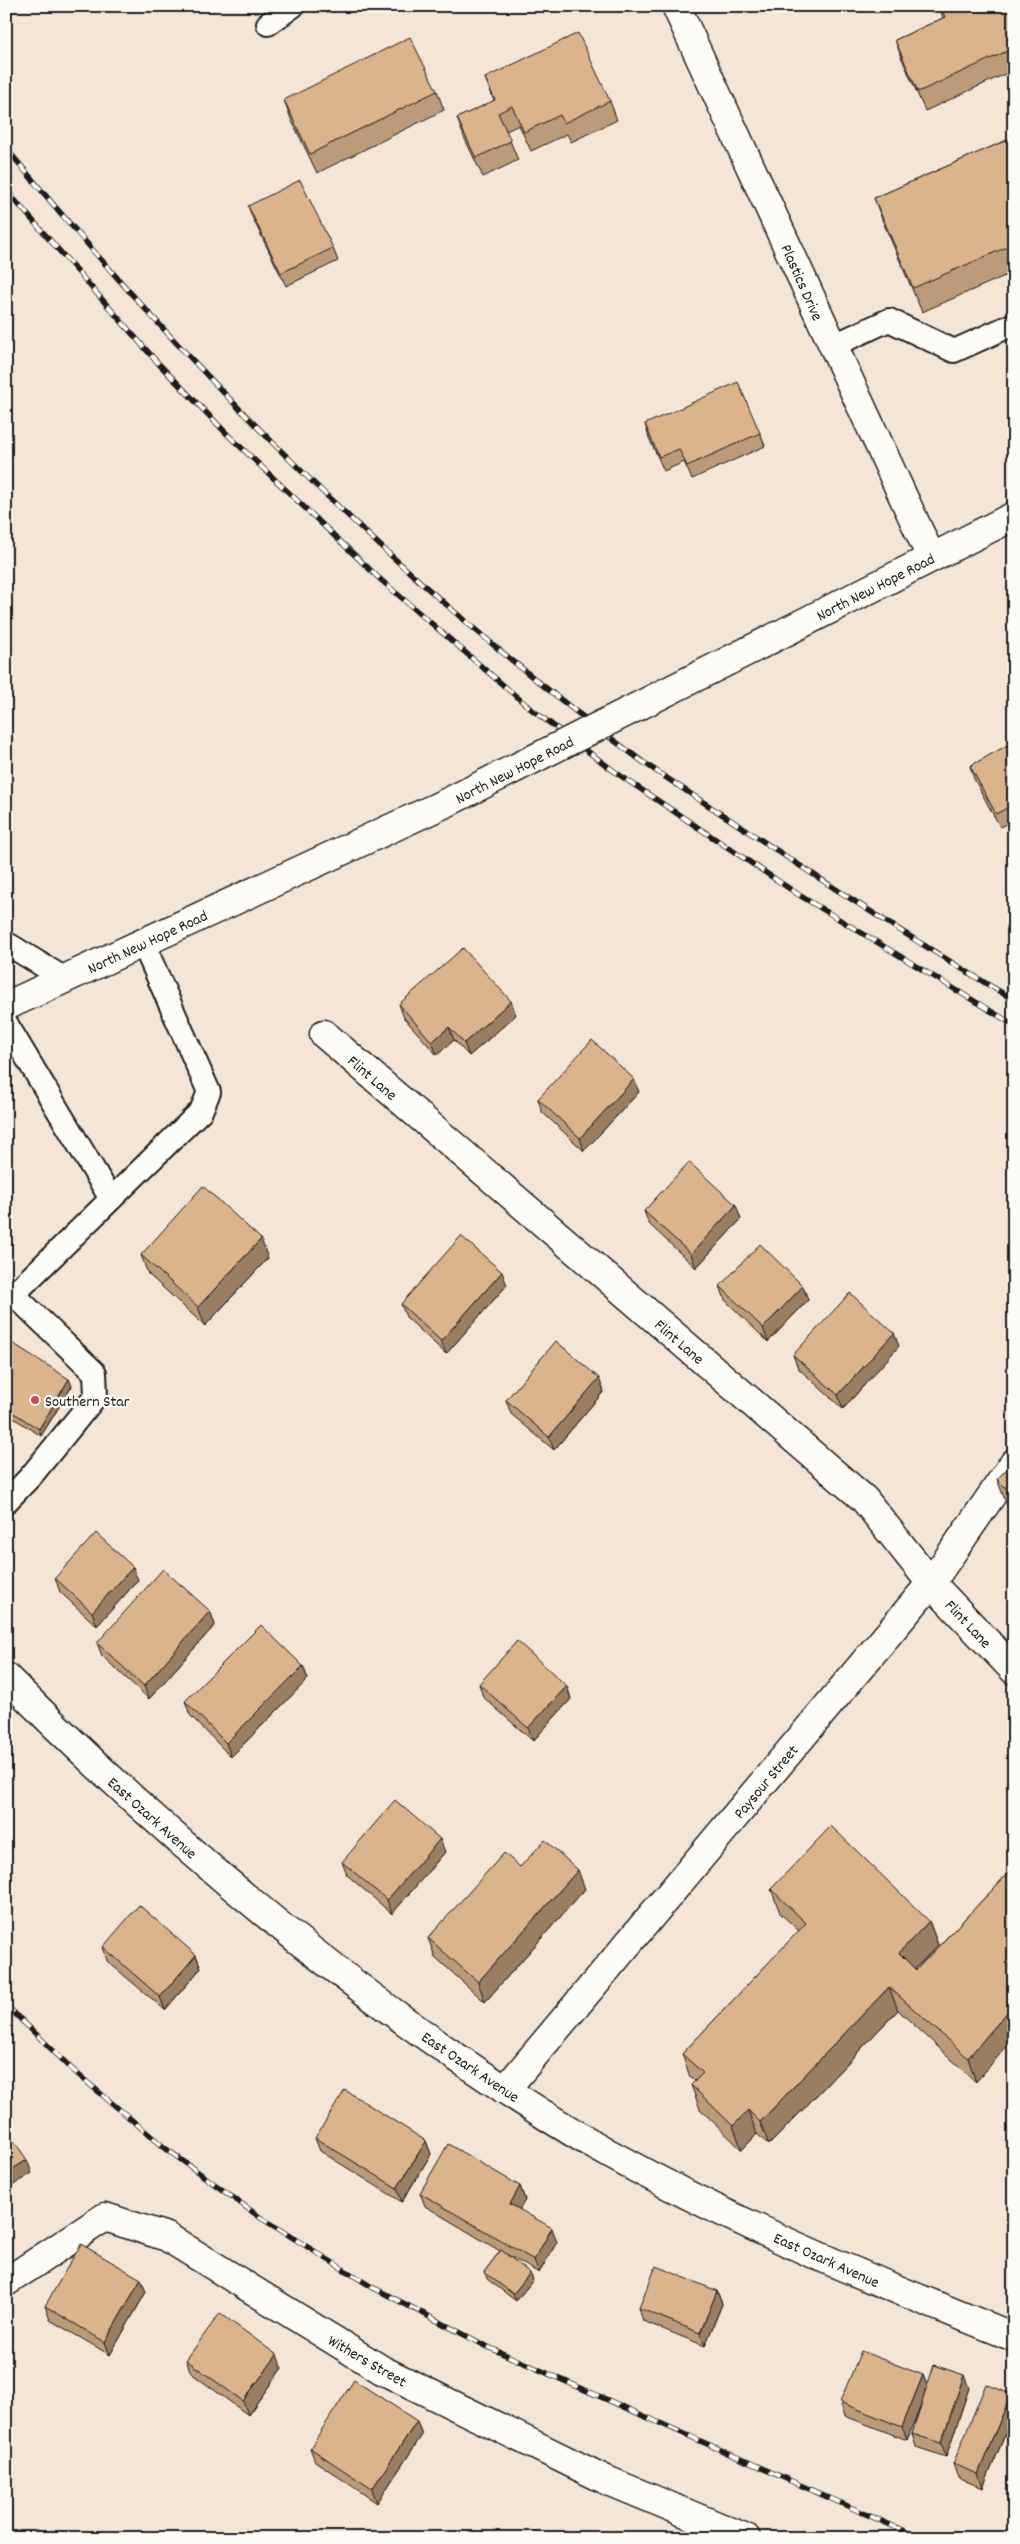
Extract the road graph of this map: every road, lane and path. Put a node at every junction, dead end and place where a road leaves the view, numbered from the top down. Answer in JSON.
{"nodes":[{"id":1,"x":294,"y":6,"type":"edge"},
{"id":2,"x":676,"y":6,"type":"edge"},
{"id":3,"x":268,"y":24,"type":"dead end"},
{"id":4,"x":1014,"y":324,"type":"edge"},
{"id":5,"x":832,"y":346,"type":"junction"},
{"id":6,"x":1014,"y":516,"type":"edge"},
{"id":7,"x":931,"y":558,"type":"junction"},
{"id":8,"x":6,"y":943,"type":"edge"},
{"id":9,"x":143,"y":943,"type":"junction"},
{"id":10,"x":64,"y":979,"type":"junction"},
{"id":11,"x":6,"y":1006,"type":"edge"},
{"id":12,"x":6,"y":1023,"type":"edge"},
{"id":13,"x":324,"y":1034,"type":"dead end"},
{"id":14,"x":111,"y":1199,"type":"junction"},
{"id":15,"x":10,"y":1290,"type":"edge"},
{"id":16,"x":1014,"y":1463,"type":"edge"},
{"id":17,"x":6,"y":1502,"type":"edge"},
{"id":18,"x":932,"y":1583,"type":"junction"},
{"id":19,"x":1014,"y":1670,"type":"edge"},
{"id":20,"x":6,"y":1677,"type":"edge"},
{"id":21,"x":505,"y":2090,"type":"junction"},
{"id":22,"x":6,"y":2282,"type":"edge"},
{"id":23,"x":1014,"y":2337,"type":"edge"},
{"id":24,"x":746,"y":2538,"type":"edge"}],
"edges":[{"from":1,"to":3,"type":"lane"},
{"from":2,"to":5,"type":"street","name":"Plastics Drive"},
{"from":4,"to":5,"type":"lane"},
{"from":5,"to":7,"type":"street","name":"Plastics Drive"},
{"from":6,"to":7,"type":"street","name":"North New Hope Road"},
{"from":7,"to":9,"type":"street","name":"North New Hope Road","bridge":true},
{"from":8,"to":10,"type":"lane"},
{"from":9,"to":10,"type":"street","name":"North New Hope Road"},
{"from":9,"to":14,"type":"lane"},
{"from":10,"to":11,"type":"street","name":"North New Hope Road"},
{"from":12,"to":14,"type":"lane"},
{"from":13,"to":18,"type":"street","name":"Flint Lane"},
{"from":14,"to":15,"type":"lane"},
{"from":15,"to":17,"type":"lane"},
{"from":16,"to":18,"type":"street","name":"Paysour Street"},
{"from":18,"to":19,"type":"street","name":"Flint Lane"},
{"from":18,"to":21,"type":"street","name":"Paysour Street"},
{"from":20,"to":21,"type":"street","name":"East Ozark Avenue"},
{"from":21,"to":23,"type":"street","name":"East Ozark Avenue"},
{"from":22,"to":24,"type":"street","name":"Withers Street"}]}
